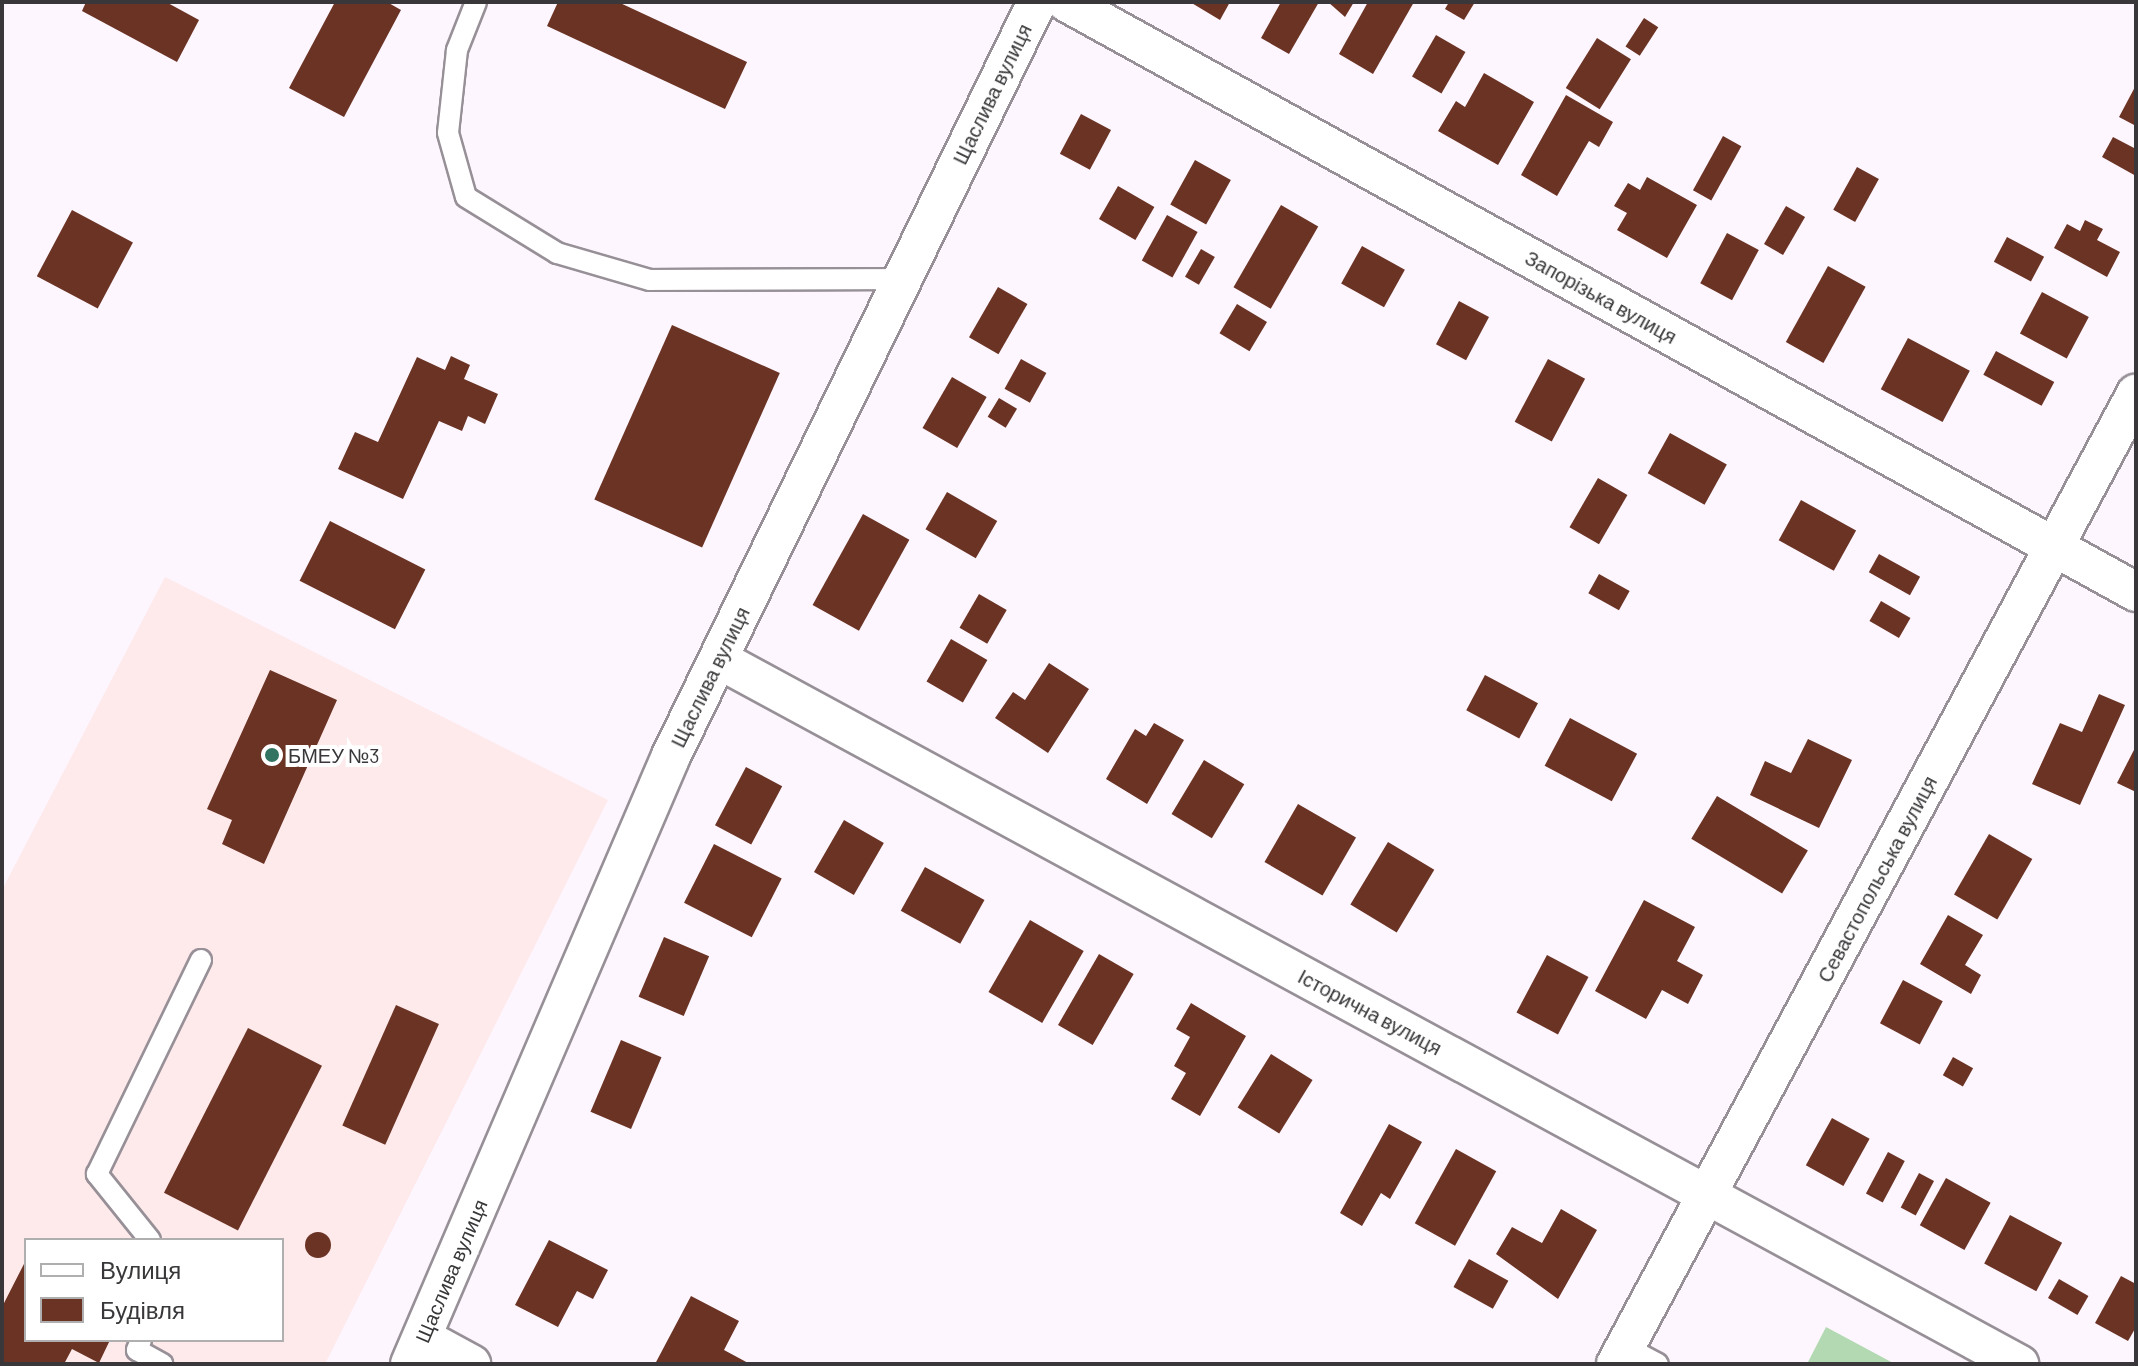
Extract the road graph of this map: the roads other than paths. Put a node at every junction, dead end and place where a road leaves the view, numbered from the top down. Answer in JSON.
{"nodes":[{"id":1,"x":476,"y":2,"type":"edge"},
{"id":2,"x":1037,"y":2,"type":"edge"},
{"id":3,"x":1066,"y":2,"type":"edge"},
{"id":4,"x":903,"y":279,"type":"junction"},
{"id":5,"x":2136,"y":394,"type":"edge"},
{"id":6,"x":2054,"y":548,"type":"junction"},
{"id":7,"x":2136,"y":592,"type":"edge"},
{"id":8,"x":720,"y":660,"type":"junction"},
{"id":9,"x":201,"y":960,"type":"dead end"},
{"id":10,"x":1709,"y":1195,"type":"junction"},
{"id":11,"x":148,"y":1238,"type":"edge"},
{"id":12,"x":140,"y":1342,"type":"edge"},
{"id":13,"x":416,"y":1351,"type":"edge"},
{"id":14,"x":1633,"y":1358,"type":"edge"},
{"id":15,"x":162,"y":1364,"type":"edge"},
{"id":16,"x":471,"y":1364,"type":"edge"},
{"id":17,"x":2019,"y":1364,"type":"edge"}],
"edges":[{"from":1,"to":4,"type":"lane"},
{"from":2,"to":4,"type":"street","name":"Щаслива вулиця"},
{"from":3,"to":6,"type":"street","name":"Запорізька вулиця"},
{"from":4,"to":8,"type":"street","name":"Щаслива вулиця"},
{"from":5,"to":6,"type":"street","name":"Севастопольська вулиця"},
{"from":6,"to":7,"type":"street","name":"Запорізька вулиця"},
{"from":6,"to":10,"type":"street","name":"Севастопольська вулиця"},
{"from":8,"to":10,"type":"street","name":"Історична вулиця"},
{"from":8,"to":13,"type":"street","name":"Щаслива вулиця"},
{"from":9,"to":11,"type":"lane"},
{"from":10,"to":14,"type":"street","name":"Севастопольська вулиця"},
{"from":10,"to":17,"type":"street","name":"Історична вулиця"},
{"from":12,"to":15,"type":"lane"},
{"from":13,"to":16,"type":"street"}]}
